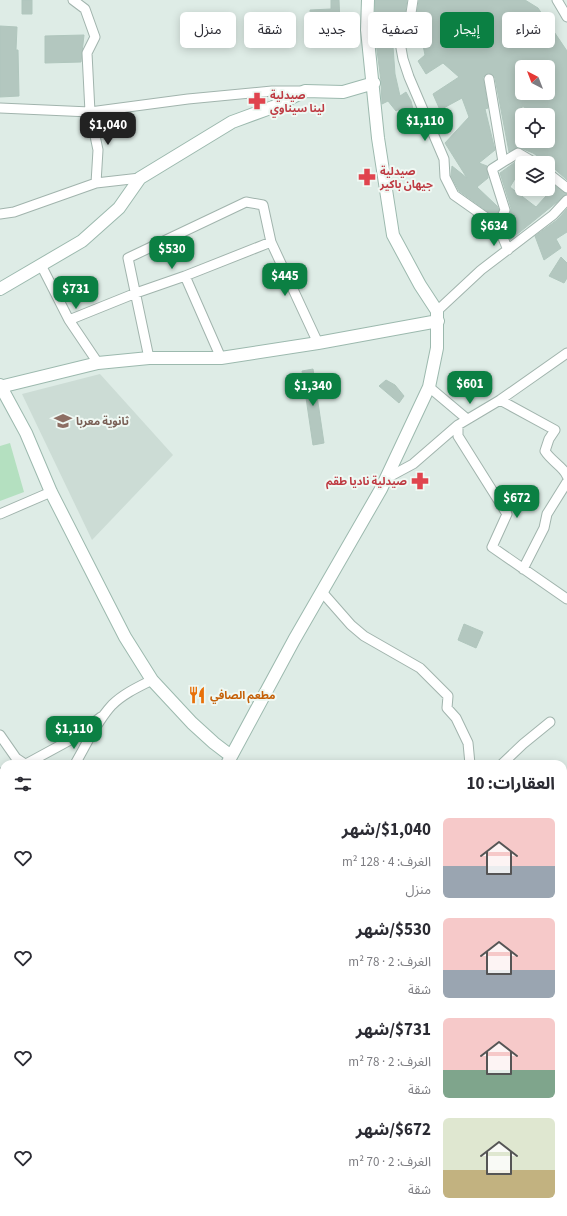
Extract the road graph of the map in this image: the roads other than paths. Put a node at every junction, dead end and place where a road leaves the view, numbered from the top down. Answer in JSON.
{"nodes":[{"id":1,"x":73,"y":0,"type":"edge"},
{"id":2,"x":368,"y":0,"type":"edge"},
{"id":3,"x":413,"y":0,"type":"edge"},
{"id":4,"x":557,"y":0,"type":"edge"},
{"id":5,"x":411,"y":12,"type":"edge"},
{"id":6,"x":567,"y":17,"type":"edge"},
{"id":7,"x":367,"y":30,"type":"joint"},
{"id":8,"x":401,"y":48,"type":"edge"},
{"id":9,"x":489,"y":79,"type":"dead end"},
{"id":10,"x":374,"y":83,"type":"junction"},
{"id":11,"x":305,"y":92,"type":"junction"},
{"id":12,"x":0,"y":108,"type":"edge"},
{"id":13,"x":90,"y":112,"type":"junction"},
{"id":14,"x":523,"y":156,"type":"edge"},
{"id":15,"x":503,"y":162,"type":"junction"},
{"id":16,"x":140,"y":178,"type":"junction"},
{"id":17,"x":555,"y":179,"type":"edge"},
{"id":18,"x":96,"y":183,"type":"junction"},
{"id":19,"x":567,"y":188,"type":"edge"},
{"id":20,"x":567,"y":200,"type":"edge"},
{"id":21,"x":0,"y":214,"type":"edge"},
{"id":22,"x":498,"y":226,"type":"junction"},
{"id":23,"x":272,"y":242,"type":"junction"},
{"id":24,"x":508,"y":250,"type":"junction"},
{"id":25,"x":41,"y":264,"type":"junction"},
{"id":26,"x":185,"y":276,"type":"junction"},
{"id":27,"x":0,"y":289,"type":"edge"},
{"id":28,"x":136,"y":293,"type":"junction"},
{"id":29,"x":438,"y":316,"type":"junction"},
{"id":30,"x":69,"y":320,"type":"junction"},
{"id":31,"x":318,"y":343,"type":"junction"},
{"id":32,"x":567,"y":353,"type":"edge"},
{"id":33,"x":150,"y":358,"type":"junction"},
{"id":34,"x":221,"y":358,"type":"junction"},
{"id":35,"x":98,"y":363,"type":"junction"},
{"id":36,"x":0,"y":386,"type":"edge"},
{"id":37,"x":429,"y":387,"type":"junction"},
{"id":38,"x":500,"y":400,"type":"junction"},
{"id":39,"x":467,"y":419,"type":"junction"},
{"id":40,"x":458,"y":425,"type":"junction"},
{"id":41,"x":567,"y":476,"type":"edge"},
{"id":42,"x":387,"y":478,"type":"junction"},
{"id":43,"x":567,"y":482,"type":"edge"},
{"id":44,"x":51,"y":492,"type":"junction"},
{"id":45,"x":0,"y":514,"type":"edge"},
{"id":46,"x":523,"y":570,"type":"junction"},
{"id":47,"x":322,"y":592,"type":"junction"},
{"id":48,"x":567,"y":599,"type":"edge"},
{"id":49,"x":152,"y":680,"type":"junction"},
{"id":50,"x":108,"y":712,"type":"junction"},
{"id":51,"x":550,"y":722,"type":"dead end"},
{"id":52,"x":0,"y":735,"type":"edge"},
{"id":53,"x":19,"y":760,"type":"edge"},
{"id":54,"x":33,"y":760,"type":"edge"},
{"id":55,"x":77,"y":760,"type":"edge"},
{"id":56,"x":229,"y":760,"type":"edge"},
{"id":57,"x":470,"y":760,"type":"edge"},
{"id":58,"x":506,"y":760,"type":"edge"}],
"edges":[{"from":1,"to":13,"type":"street"},
{"from":2,"to":7,"type":"main road"},
{"from":3,"to":5,"type":"street"},
{"from":4,"to":6,"type":"street"},
{"from":7,"to":10,"type":"main road"},
{"from":8,"to":22,"type":"street"},
{"from":9,"to":15,"type":"street"},
{"from":10,"to":11,"type":"main road"},
{"from":10,"to":29,"type":"main road"},
{"from":11,"to":13,"type":"street"},
{"from":11,"to":16,"type":"main road"},
{"from":12,"to":13,"type":"street"},
{"from":13,"to":18,"type":"street"},
{"from":14,"to":15,"type":"street"},
{"from":15,"to":22,"type":"street"},
{"from":16,"to":18,"type":"street"},
{"from":16,"to":25,"type":"main road"},
{"from":17,"to":19,"type":"street"},
{"from":18,"to":21,"type":"street"},
{"from":20,"to":24,"type":"street"},
{"from":22,"to":24,"type":"street"},
{"from":23,"to":26,"type":"street"},
{"from":23,"to":28,"type":"street"},
{"from":23,"to":31,"type":"street"},
{"from":24,"to":29,"type":"street"},
{"from":25,"to":27,"type":"main road"},
{"from":25,"to":30,"type":"street"},
{"from":26,"to":28,"type":"street"},
{"from":26,"to":34,"type":"street"},
{"from":28,"to":30,"type":"street"},
{"from":28,"to":33,"type":"street"},
{"from":29,"to":31,"type":"main road"},
{"from":29,"to":37,"type":"main road"},
{"from":30,"to":35,"type":"street"},
{"from":31,"to":34,"type":"main road"},
{"from":32,"to":38,"type":"street"},
{"from":33,"to":34,"type":"main road"},
{"from":33,"to":35,"type":"main road"},
{"from":35,"to":36,"type":"main road"},
{"from":36,"to":44,"type":"main road"},
{"from":37,"to":39,"type":"street"},
{"from":37,"to":42,"type":"main road"},
{"from":38,"to":39,"type":"street"},
{"from":38,"to":41,"type":"street"},
{"from":39,"to":40,"type":"street"},
{"from":40,"to":42,"type":"street"},
{"from":40,"to":46,"type":"street"},
{"from":42,"to":47,"type":"main road"},
{"from":43,"to":46,"type":"street"},
{"from":44,"to":45,"type":"street"},
{"from":44,"to":49,"type":"main road"},
{"from":46,"to":48,"type":"street"},
{"from":47,"to":56,"type":"main road"},
{"from":47,"to":57,"type":"street"},
{"from":49,"to":50,"type":"street"},
{"from":49,"to":56,"type":"main road"},
{"from":50,"to":54,"type":"street"},
{"from":50,"to":55,"type":"street"},
{"from":51,"to":58,"type":"street"},
{"from":52,"to":53,"type":"street"}]}
